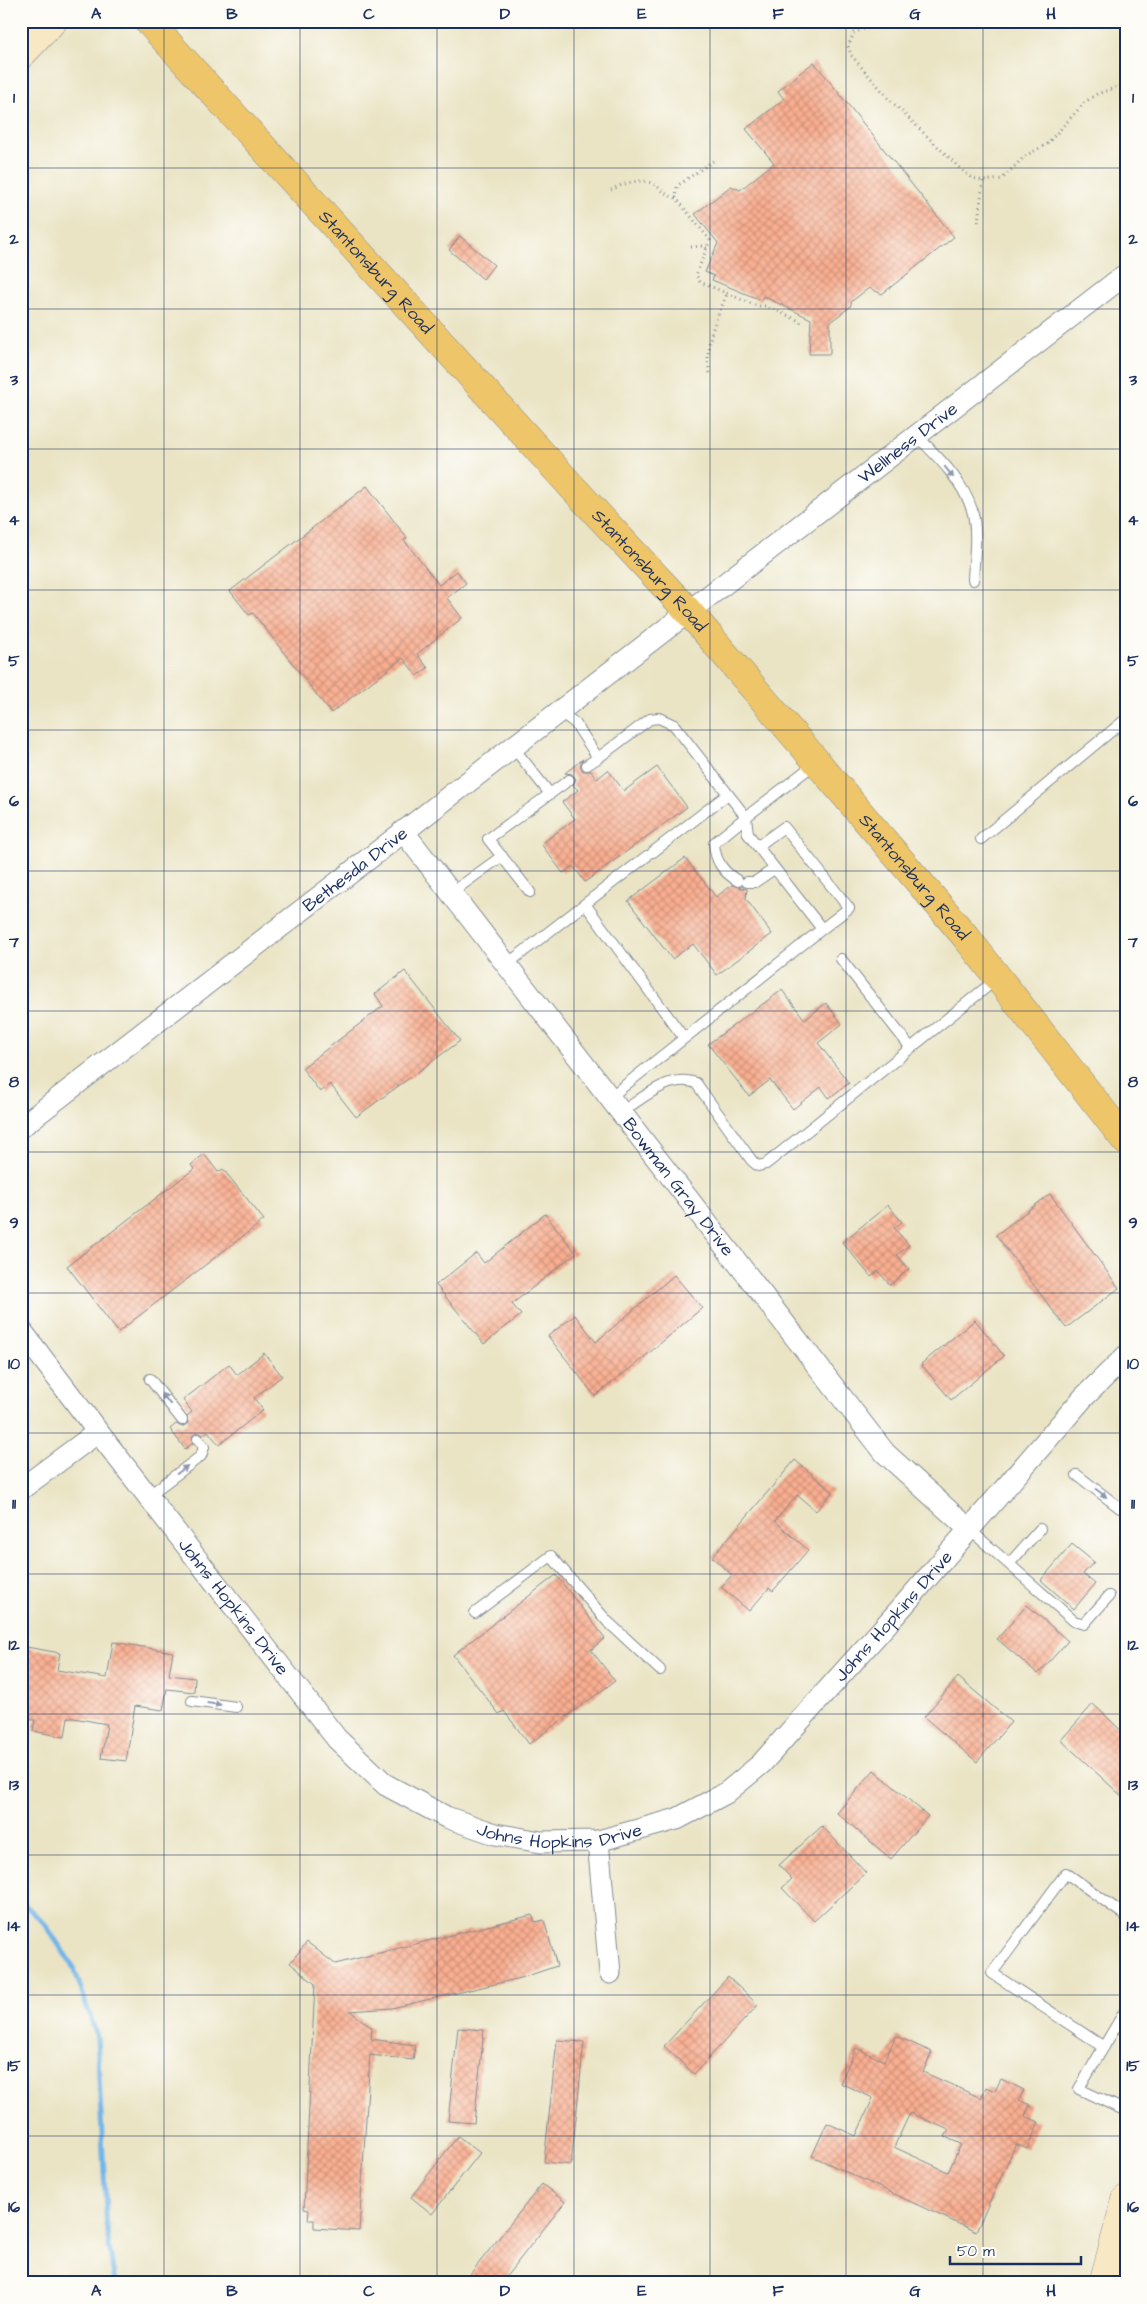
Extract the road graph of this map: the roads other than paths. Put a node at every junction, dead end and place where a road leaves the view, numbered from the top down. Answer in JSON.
{"nodes":[{"id":1,"x":53,"y":21,"type":"edge"},
{"id":2,"x":148,"y":21,"type":"edge"},
{"id":3,"x":21,"y":55,"type":"edge"},
{"id":4,"x":1126,"y":274,"type":"edge"},
{"id":5,"x":916,"y":435,"type":"junction"},
{"id":6,"x":973,"y":580,"type":"dead end"},
{"id":7,"x":688,"y":610,"type":"junction"},
{"id":8,"x":560,"y":712,"type":"junction"},
{"id":9,"x":1126,"y":719,"type":"edge"},
{"id":10,"x":513,"y":747,"type":"junction"},
{"id":11,"x":598,"y":758,"type":"junction"},
{"id":12,"x":817,"y":762,"type":"junction"},
{"id":13,"x":587,"y":765,"type":"dead end"},
{"id":14,"x":569,"y":780,"type":"dead end"},
{"id":15,"x":550,"y":794,"type":"junction"},
{"id":16,"x":728,"y":794,"type":"junction"},
{"id":17,"x":746,"y":817,"type":"junction"},
{"id":18,"x":403,"y":831,"type":"junction"},
{"id":19,"x":980,"y":839,"type":"dead end"},
{"id":20,"x":758,"y":846,"type":"junction"},
{"id":21,"x":502,"y":856,"type":"junction"},
{"id":22,"x":774,"y":869,"type":"junction"},
{"id":23,"x":530,"y":892,"type":"dead end"},
{"id":24,"x":451,"y":893,"type":"junction"},
{"id":25,"x":585,"y":904,"type":"junction"},
{"id":26,"x":822,"y":929,"type":"junction"},
{"id":27,"x":841,"y":959,"type":"dead end"},
{"id":28,"x":506,"y":965,"type":"junction"},
{"id":29,"x":998,"y":977,"type":"junction"},
{"id":30,"x":684,"y":1038,"type":"junction"},
{"id":31,"x":911,"y":1048,"type":"junction"},
{"id":32,"x":614,"y":1105,"type":"junction"},
{"id":33,"x":21,"y":1127,"type":"edge"},
{"id":34,"x":1126,"y":1141,"type":"edge"},
{"id":35,"x":21,"y":1330,"type":"edge"},
{"id":36,"x":1126,"y":1356,"type":"edge"},
{"id":37,"x":150,"y":1379,"type":"dead end"},
{"id":38,"x":182,"y":1420,"type":"dead end"},
{"id":39,"x":98,"y":1432,"type":"junction"},
{"id":40,"x":198,"y":1439,"type":"dead end"},
{"id":41,"x":1077,"y":1475,"type":"dead end"},
{"id":42,"x":21,"y":1489,"type":"edge"},
{"id":43,"x":148,"y":1496,"type":"junction"},
{"id":44,"x":1126,"y":1509,"type":"edge"},
{"id":45,"x":1040,"y":1529,"type":"dead end"},
{"id":46,"x":970,"y":1530,"type":"junction"},
{"id":47,"x":1010,"y":1564,"type":"junction"},
{"id":48,"x":1109,"y":1596,"type":"dead end"},
{"id":49,"x":475,"y":1613,"type":"dead end"},
{"id":50,"x":660,"y":1670,"type":"dead end"},
{"id":51,"x":192,"y":1701,"type":"dead end"},
{"id":52,"x":236,"y":1707,"type":"dead end"},
{"id":53,"x":598,"y":1841,"type":"junction"},
{"id":54,"x":1126,"y":1916,"type":"edge"},
{"id":55,"x":610,"y":1973,"type":"dead end"},
{"id":56,"x":1126,"y":2009,"type":"edge"},
{"id":57,"x":1104,"y":2047,"type":"junction"},
{"id":58,"x":1126,"y":2111,"type":"edge"},
{"id":59,"x":1126,"y":2199,"type":"edge"},
{"id":60,"x":1103,"y":2283,"type":"edge"}],
"edges":[{"from":1,"to":3,"type":"main road"},
{"from":2,"to":7,"type":"main road","name":"Stantonsburg Road"},
{"from":4,"to":5,"type":"street","name":"Wellness Drive"},
{"from":5,"to":6,"type":"lane","one_way":true},
{"from":5,"to":7,"type":"street","name":"Wellness Drive"},
{"from":7,"to":8,"type":"street","name":"Bethesda Drive"},
{"from":7,"to":12,"type":"main road","name":"Stantonsburg Road"},
{"from":8,"to":10,"type":"street","name":"Bethesda Drive"},
{"from":8,"to":11,"type":"lane"},
{"from":9,"to":19,"type":"lane"},
{"from":10,"to":15,"type":"lane"},
{"from":10,"to":18,"type":"street","name":"Bethesda Drive"},
{"from":11,"to":13,"type":"lane"},
{"from":11,"to":16,"type":"lane"},
{"from":12,"to":17,"type":"lane"},
{"from":12,"to":29,"type":"main road","name":"Stantonsburg Road"},
{"from":14,"to":15,"type":"lane"},
{"from":15,"to":21,"type":"lane"},
{"from":16,"to":17,"type":"lane"},
{"from":16,"to":25,"type":"lane"},
{"from":17,"to":20,"type":"lane"},
{"from":17,"to":22,"type":"lane"},
{"from":18,"to":24,"type":"street","name":"Bowman Gray Drive"},
{"from":18,"to":33,"type":"street","name":"Bethesda Drive"},
{"from":20,"to":22,"type":"lane"},
{"from":20,"to":26,"type":"lane"},
{"from":21,"to":23,"type":"lane"},
{"from":21,"to":24,"type":"lane"},
{"from":22,"to":26,"type":"lane"},
{"from":24,"to":28,"type":"street","name":"Bowman Gray Drive"},
{"from":25,"to":28,"type":"lane"},
{"from":25,"to":30,"type":"lane"},
{"from":26,"to":30,"type":"lane"},
{"from":27,"to":31,"type":"lane"},
{"from":28,"to":32,"type":"street","name":"Bowman Gray Drive"},
{"from":29,"to":31,"type":"lane"},
{"from":29,"to":34,"type":"main road","name":"Stantonsburg Road"},
{"from":30,"to":32,"type":"lane"},
{"from":31,"to":32,"type":"lane"},
{"from":32,"to":46,"type":"street","name":"Bowman Gray Drive"},
{"from":35,"to":39,"type":"street","name":"Johns Hopkins Drive"},
{"from":36,"to":46,"type":"street","name":"Johns Hopkins Drive"},
{"from":38,"to":37,"type":"lane","one_way":true},
{"from":39,"to":42,"type":"street"},
{"from":39,"to":43,"type":"street","name":"Johns Hopkins Drive"},
{"from":43,"to":40,"type":"lane","one_way":true},
{"from":41,"to":44,"type":"lane","one_way":true},
{"from":43,"to":53,"type":"street","name":"Johns Hopkins Drive"},
{"from":45,"to":47,"type":"lane"},
{"from":46,"to":47,"type":"lane"},
{"from":46,"to":53,"type":"street","name":"Johns Hopkins Drive"},
{"from":47,"to":48,"type":"lane"},
{"from":49,"to":50,"type":"lane"},
{"from":51,"to":52,"type":"lane","one_way":true},
{"from":53,"to":55,"type":"street"},
{"from":54,"to":57,"type":"lane"},
{"from":56,"to":57,"type":"lane"},
{"from":57,"to":58,"type":"lane"},
{"from":59,"to":60,"type":"main road"}]}
